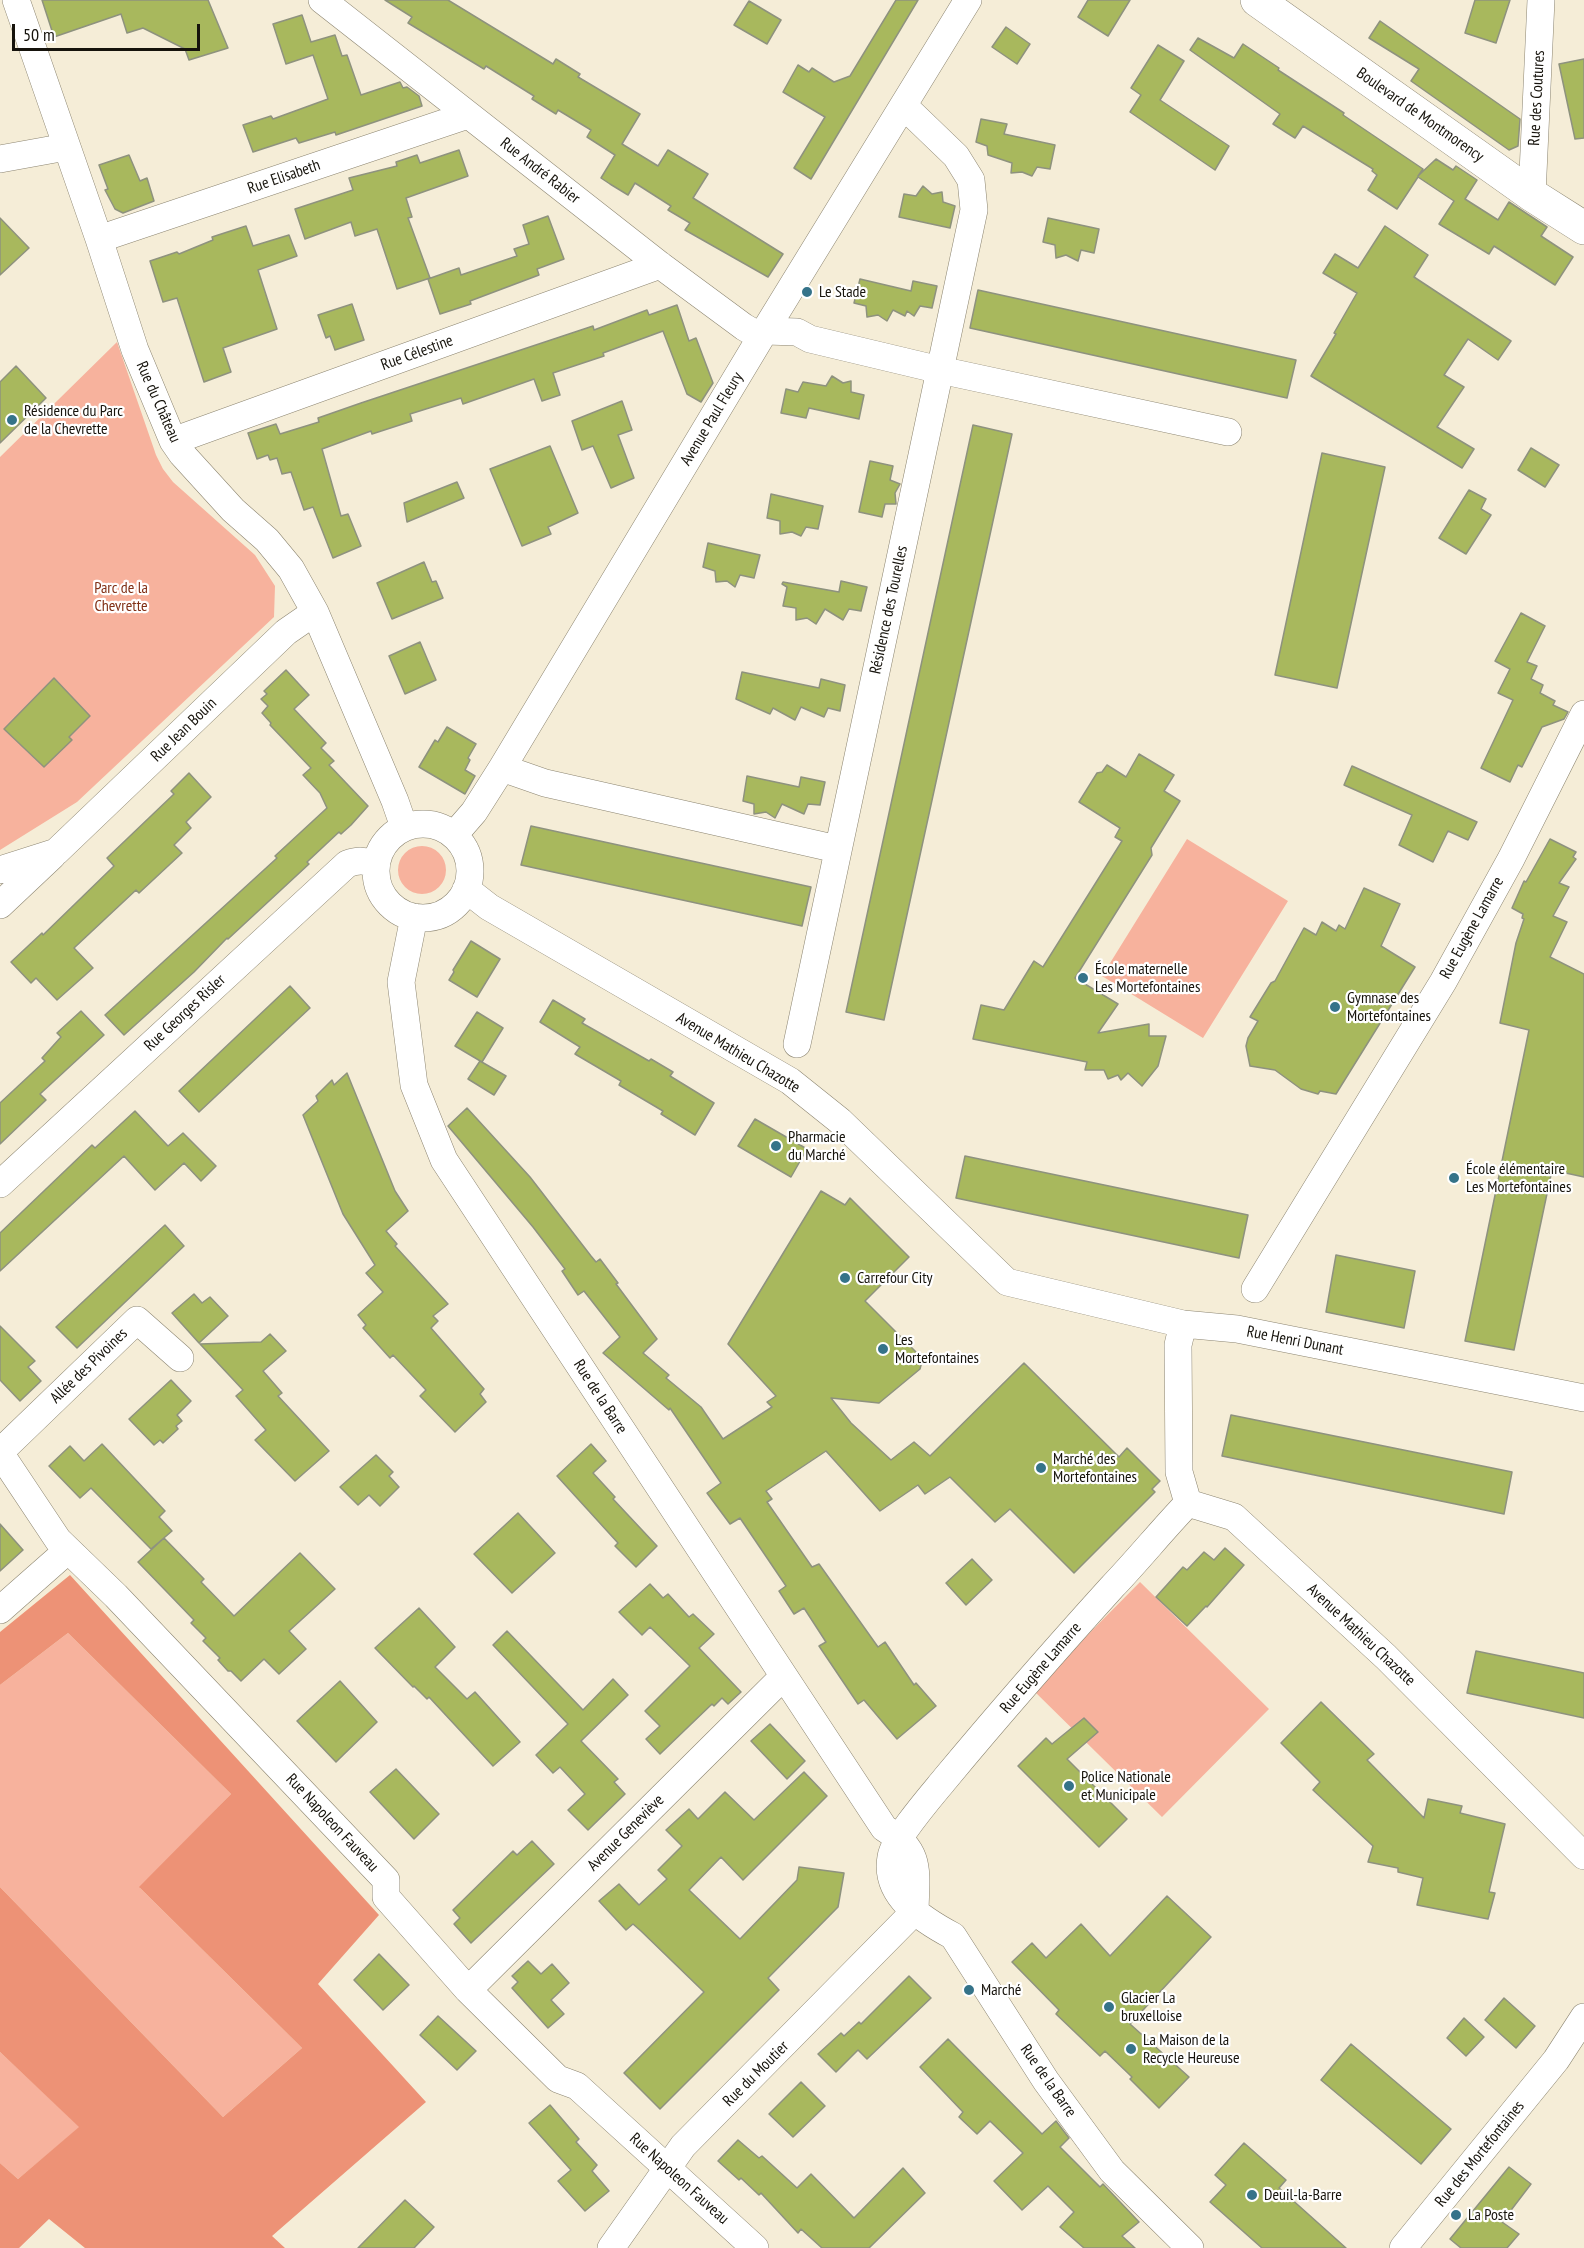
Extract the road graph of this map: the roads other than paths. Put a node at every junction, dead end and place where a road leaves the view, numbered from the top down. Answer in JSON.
{"nodes":[{"id":1,"x":16,"y":0,"type":"edge"},
{"id":2,"x":322,"y":0,"type":"edge"},
{"id":3,"x":969,"y":0,"type":"edge"},
{"id":4,"x":1257,"y":0,"type":"edge"},
{"id":5,"x":1541,"y":0,"type":"edge"},
{"id":6,"x":904,"y":106,"type":"junction"},
{"id":7,"x":468,"y":115,"type":"junction"},
{"id":8,"x":66,"y":147,"type":"junction"},
{"id":9,"x":0,"y":159,"type":"edge"},
{"id":10,"x":1532,"y":195,"type":"junction"},
{"id":11,"x":1584,"y":228,"type":"edge"},
{"id":12,"x":99,"y":239,"type":"junction"},
{"id":13,"x":660,"y":265,"type":"junction"},
{"id":14,"x":764,"y":334,"type":"junction"},
{"id":15,"x":940,"y":370,"type":"junction"},
{"id":16,"x":1228,"y":432,"type":"dead end"},
{"id":17,"x":173,"y":441,"type":"junction"},
{"id":18,"x":315,"y":612,"type":"junction"},
{"id":19,"x":1584,"y":714,"type":"edge"},
{"id":20,"x":502,"y":768,"type":"junction"},
{"id":21,"x":404,"y":827,"type":"junction"},
{"id":22,"x":454,"y":835,"type":"junction"},
{"id":23,"x":837,"y":849,"type":"junction"},
{"id":24,"x":56,"y":852,"type":"junction"},
{"id":25,"x":376,"y":865,"type":"junction"},
{"id":26,"x":0,"y":870,"type":"edge"},
{"id":27,"x":466,"y":889,"type":"junction"},
{"id":28,"x":0,"y":905,"type":"edge"},
{"id":29,"x":414,"y":917,"type":"junction"},
{"id":30,"x":797,"y":1044,"type":"dead end"},
{"id":31,"x":0,"y":1184,"type":"edge"},
{"id":32,"x":1006,"y":1282,"type":"joint"},
{"id":33,"x":1255,"y":1288,"type":"dead end"},
{"id":34,"x":1183,"y":1324,"type":"junction"},
{"id":35,"x":180,"y":1358,"type":"dead end"},
{"id":36,"x":1584,"y":1398,"type":"edge"},
{"id":37,"x":0,"y":1452,"type":"edge"},
{"id":38,"x":1188,"y":1503,"type":"junction"},
{"id":39,"x":68,"y":1550,"type":"junction"},
{"id":40,"x":0,"y":1611,"type":"edge"},
{"id":41,"x":783,"y":1677,"type":"junction"},
{"id":42,"x":901,"y":1838,"type":"junction"},
{"id":43,"x":1584,"y":1856,"type":"edge"},
{"id":44,"x":915,"y":1911,"type":"junction"},
{"id":45,"x":468,"y":1989,"type":"junction"},
{"id":46,"x":1584,"y":2016,"type":"edge"},
{"id":47,"x":1584,"y":2032,"type":"edge"},
{"id":48,"x":1556,"y":2060,"type":"junction"},
{"id":49,"x":668,"y":2169,"type":"junction"},
{"id":50,"x":611,"y":2248,"type":"edge"},
{"id":51,"x":755,"y":2248,"type":"edge"},
{"id":52,"x":1190,"y":2248,"type":"edge"},
{"id":53,"x":1403,"y":2248,"type":"edge"}],
"edges":[{"from":1,"to":8,"type":"street","name":"Rue du Château"},
{"from":2,"to":7,"type":"street","name":"Rue André Rabier"},
{"from":3,"to":6,"type":"street","name":"Avenue Paul Fleury"},
{"from":4,"to":10,"type":"street","name":"Boulevard de Montmorency"},
{"from":5,"to":10,"type":"street","name":"Rue des Coutures"},
{"from":6,"to":14,"type":"street","name":"Avenue Paul Fleury"},
{"from":6,"to":15,"type":"street","name":"Résidence des Tourelles"},
{"from":7,"to":12,"type":"street","name":"Rue Elisabeth"},
{"from":7,"to":13,"type":"street","name":"Rue André Rabier"},
{"from":8,"to":9,"type":"street"},
{"from":8,"to":12,"type":"street","name":"Rue du Château"},
{"from":10,"to":11,"type":"street","name":"Boulevard de Montmorency"},
{"from":12,"to":17,"type":"street","name":"Rue du Château"},
{"from":13,"to":14,"type":"street","name":"Rue André Rabier"},
{"from":13,"to":17,"type":"street","name":"Rue Célestine"},
{"from":14,"to":15,"type":"street"},
{"from":14,"to":20,"type":"street","name":"Avenue Paul Fleury"},
{"from":15,"to":16,"type":"street"},
{"from":15,"to":23,"type":"street","name":"Résidence des Tourelles"},
{"from":17,"to":18,"type":"street","name":"Rue du Château"},
{"from":18,"to":21,"type":"street","name":"Rue du Château"},
{"from":18,"to":24,"type":"street","name":"Rue Jean Bouin"},
{"from":19,"to":33,"type":"street","name":"Rue Eugène Lamarre"},
{"from":20,"to":22,"type":"street","name":"Avenue Paul Fleury"},
{"from":20,"to":23,"type":"street"},
{"from":21,"to":22,"type":"street"},
{"from":21,"to":25,"type":"street"},
{"from":22,"to":27,"type":"street"},
{"from":23,"to":30,"type":"street","name":"Résidence des Tourelles"},
{"from":24,"to":26,"type":"street","name":"Rue Jean Bouin"},
{"from":24,"to":28,"type":"street","name":"Rue Jean Bouin"},
{"from":25,"to":29,"type":"street"},
{"from":25,"to":31,"type":"street","name":"Rue Georges Risler"},
{"from":27,"to":29,"type":"street"},
{"from":27,"to":32,"type":"street","name":"Avenue Mathieu Chazotte"},
{"from":29,"to":41,"type":"street","name":"Rue de la Barre"},
{"from":32,"to":34,"type":"street","name":"Rue Henri Dunant"},
{"from":34,"to":36,"type":"street","name":"Rue Henri Dunant"},
{"from":34,"to":38,"type":"street"},
{"from":35,"to":37,"type":"street","name":"Allée des Pivoines"},
{"from":37,"to":39,"type":"street","name":"Rue Napoleon Fauveau"},
{"from":38,"to":42,"type":"street","name":"Rue Eugène Lamarre"},
{"from":38,"to":43,"type":"street","name":"Avenue Mathieu Chazotte"},
{"from":39,"to":40,"type":"street"},
{"from":39,"to":45,"type":"street","name":"Rue Napoleon Fauveau"},
{"from":41,"to":42,"type":"street","name":"Rue de la Barre"},
{"from":41,"to":45,"type":"street","name":"Avenue Geneviève"},
{"from":42,"to":44,"type":"street","name":"Rue de la Barre"},
{"from":44,"to":49,"type":"street","name":"Rue du Moutier"},
{"from":44,"to":52,"type":"street","name":"Rue de la Barre"},
{"from":45,"to":49,"type":"street","name":"Rue Napoleon Fauveau"},
{"from":46,"to":48,"type":"street","name":"Rue des Mortefontaines"},
{"from":47,"to":48,"type":"street","name":"Rue des Mortefontaines"},
{"from":48,"to":53,"type":"street","name":"Rue des Mortefontaines"},
{"from":49,"to":50,"type":"street","name":"Rue du Moutier"},
{"from":49,"to":51,"type":"street","name":"Rue Napoleon Fauveau"}]}
